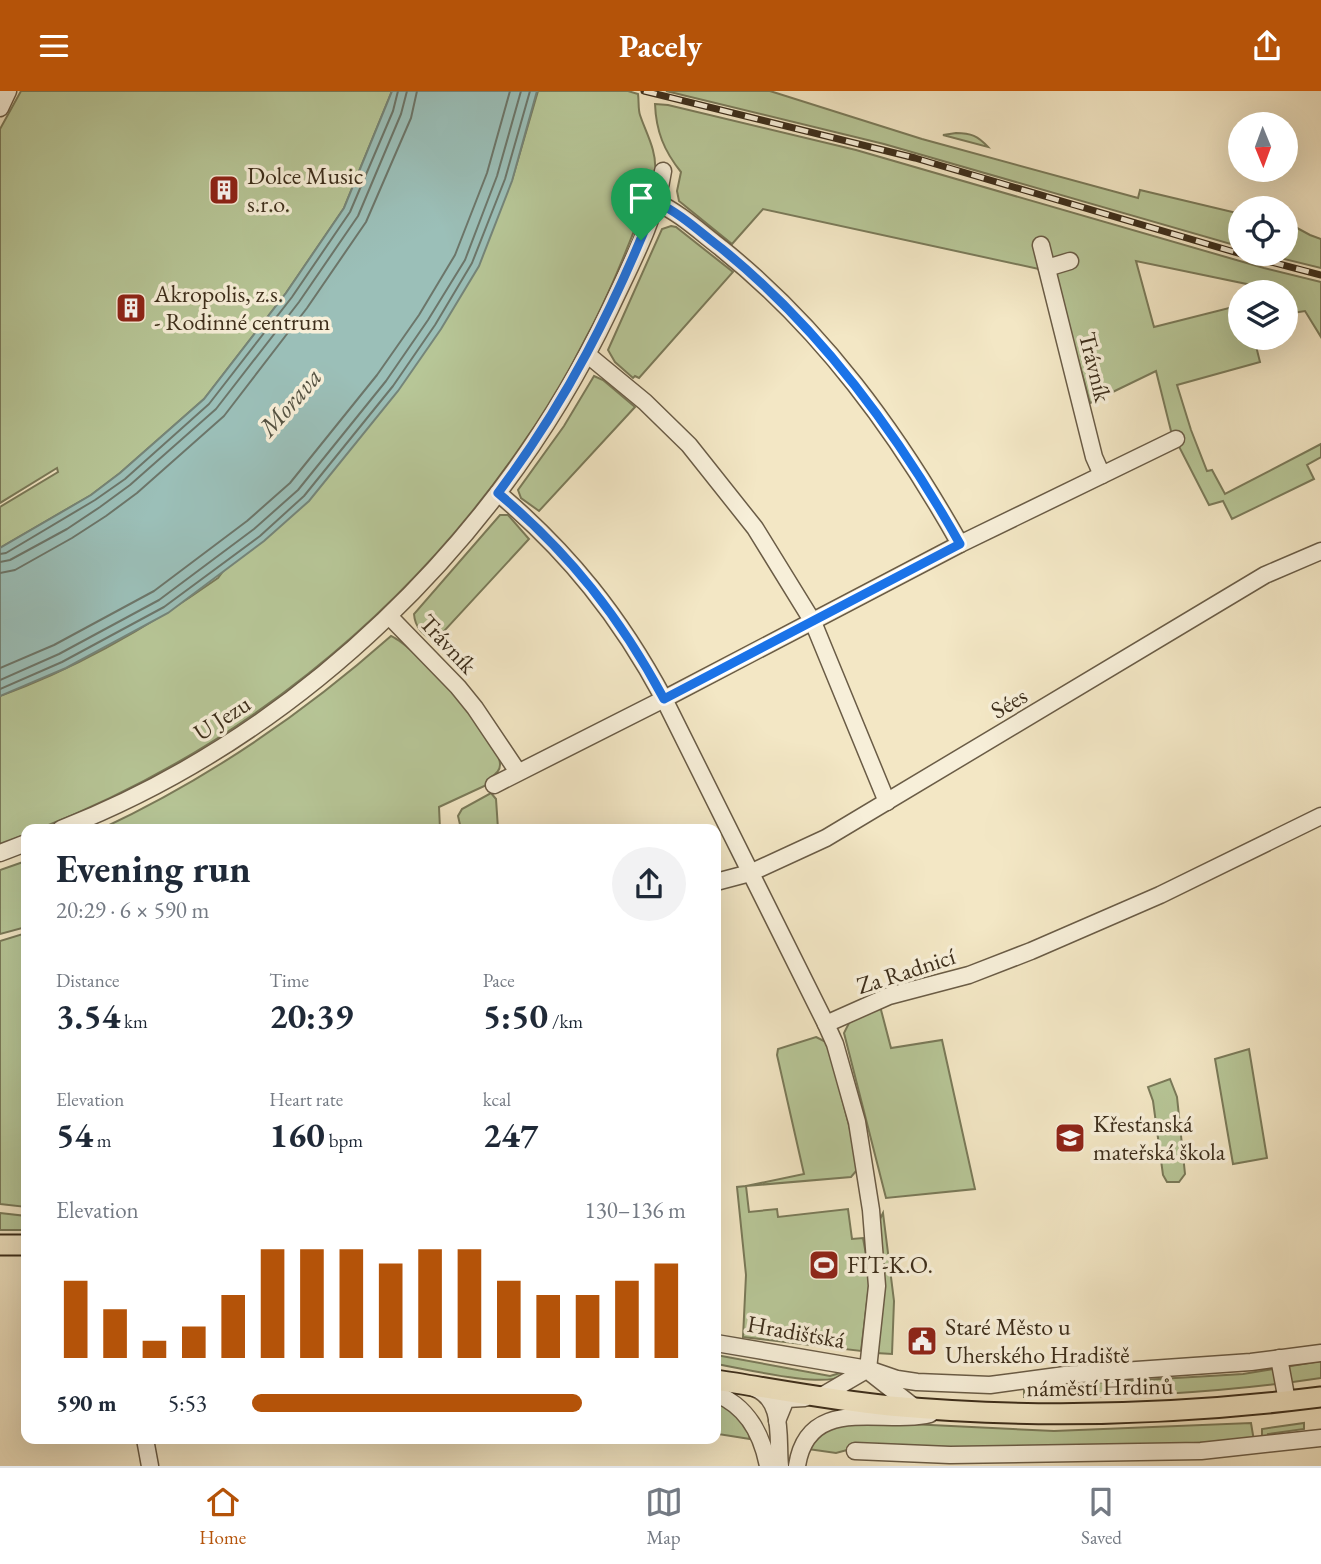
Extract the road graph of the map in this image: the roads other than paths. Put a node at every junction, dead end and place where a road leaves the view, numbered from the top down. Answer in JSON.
{"nodes":[{"id":1,"x":8,"y":91,"type":"edge"},
{"id":2,"x":0,"y":108,"type":"edge"},
{"id":3,"x":663,"y":171,"type":"dead end"},
{"id":4,"x":656,"y":202,"type":"junction"},
{"id":5,"x":1041,"y":245,"type":"dead end"},
{"id":6,"x":1070,"y":261,"type":"dead end"},
{"id":7,"x":1046,"y":268,"type":"junction"},
{"id":8,"x":588,"y":355,"type":"junction"},
{"id":9,"x":1176,"y":439,"type":"dead end"},
{"id":10,"x":1102,"y":475,"type":"junction"},
{"id":11,"x":498,"y":493,"type":"junction"},
{"id":12,"x":960,"y":544,"type":"junction"},
{"id":13,"x":1321,"y":551,"type":"edge"},
{"id":14,"x":389,"y":616,"type":"junction"},
{"id":15,"x":813,"y":622,"type":"junction"},
{"id":16,"x":664,"y":699,"type":"junction"},
{"id":17,"x":518,"y":772,"type":"junction"},
{"id":18,"x":494,"y":785,"type":"dead end"},
{"id":19,"x":887,"y":802,"type":"junction"},
{"id":20,"x":1321,"y":816,"type":"edge"},
{"id":21,"x":72,"y":824,"type":"edge"},
{"id":22,"x":21,"y":845,"type":"edge"},
{"id":23,"x":0,"y":853,"type":"edge"},
{"id":24,"x":750,"y":873,"type":"junction"},
{"id":25,"x":721,"y":881,"type":"edge"},
{"id":26,"x":825,"y":1024,"type":"junction"},
{"id":27,"x":0,"y":1245,"type":"edge"},
{"id":28,"x":21,"y":1245,"type":"edge"},
{"id":29,"x":721,"y":1344,"type":"edge"},
{"id":30,"x":1321,"y":1353,"type":"edge"},
{"id":31,"x":1279,"y":1359,"type":"junction"},
{"id":32,"x":868,"y":1369,"type":"junction"},
{"id":33,"x":721,"y":1381,"type":"edge"},
{"id":34,"x":746,"y":1385,"type":"junction"},
{"id":35,"x":721,"y":1397,"type":"edge"},
{"id":36,"x":820,"y":1397,"type":"junction"},
{"id":37,"x":1321,"y":1397,"type":"edge"},
{"id":38,"x":1287,"y":1401,"type":"junction"},
{"id":39,"x":929,"y":1409,"type":"junction"},
{"id":40,"x":777,"y":1420,"type":"junction"},
{"id":41,"x":1321,"y":1438,"type":"edge"},
{"id":42,"x":146,"y":1444,"type":"edge"},
{"id":43,"x":855,"y":1451,"type":"dead end"},
{"id":44,"x":799,"y":1459,"type":"edge"},
{"id":45,"x":150,"y":1466,"type":"edge"},
{"id":46,"x":768,"y":1466,"type":"edge"},
{"id":47,"x":780,"y":1466,"type":"edge"}],
"edges":[{"from":1,"to":2,"type":"street"},
{"from":3,"to":4,"type":"street","name":"Trávník"},
{"from":4,"to":8,"type":"street","name":"Trávník"},
{"from":4,"to":12,"type":"street"},
{"from":5,"to":7,"type":"street","name":"Trávník"},
{"from":6,"to":7,"type":"street"},
{"from":7,"to":10,"type":"street","name":"Trávník"},
{"from":8,"to":11,"type":"street","name":"Trávník"},
{"from":8,"to":15,"type":"street"},
{"from":9,"to":10,"type":"street"},
{"from":10,"to":12,"type":"street"},
{"from":11,"to":14,"type":"street","name":"Trávník"},
{"from":11,"to":16,"type":"street"},
{"from":12,"to":15,"type":"street"},
{"from":13,"to":19,"type":"street","name":"Sées"},
{"from":14,"to":17,"type":"street","name":"Trávník"},
{"from":14,"to":21,"type":"street","name":"U Jezu"},
{"from":15,"to":16,"type":"street"},
{"from":15,"to":19,"type":"street"},
{"from":16,"to":17,"type":"street"},
{"from":16,"to":24,"type":"street"},
{"from":17,"to":18,"type":"street"},
{"from":19,"to":24,"type":"street","name":"Sées"},
{"from":20,"to":26,"type":"street","name":"Za Radnicí"},
{"from":22,"to":23,"type":"street"},
{"from":24,"to":25,"type":"street","name":"Sées"},
{"from":24,"to":26,"type":"street"},
{"from":26,"to":32,"type":"street"},
{"from":27,"to":28,"type":"main road"},
{"from":29,"to":32,"type":"street","name":"Hradišťská"},
{"from":30,"to":31,"type":"street","name":"náměstí Hrdinů"},
{"from":31,"to":32,"type":"street","name":"náměstí Hrdinů"},
{"from":31,"to":38,"type":"street"},
{"from":32,"to":36,"type":"street"},
{"from":32,"to":39,"type":"street"},
{"from":33,"to":34,"type":"main road"},
{"from":34,"to":36,"type":"main road","name":"náměstí Hrdinů"},
{"from":34,"to":40,"type":"street"},
{"from":35,"to":46,"type":"street"},
{"from":36,"to":39,"type":"main road","name":"náměstí Hrdinů"},
{"from":37,"to":38,"type":"main road","name":"náměstí Hrdinů"},
{"from":38,"to":39,"type":"main road","name":"náměstí Hrdinů"},
{"from":39,"to":40,"type":"street"},
{"from":39,"to":44,"type":"street"},
{"from":40,"to":47,"type":"street"},
{"from":41,"to":43,"type":"street"},
{"from":42,"to":45,"type":"street"}]}
